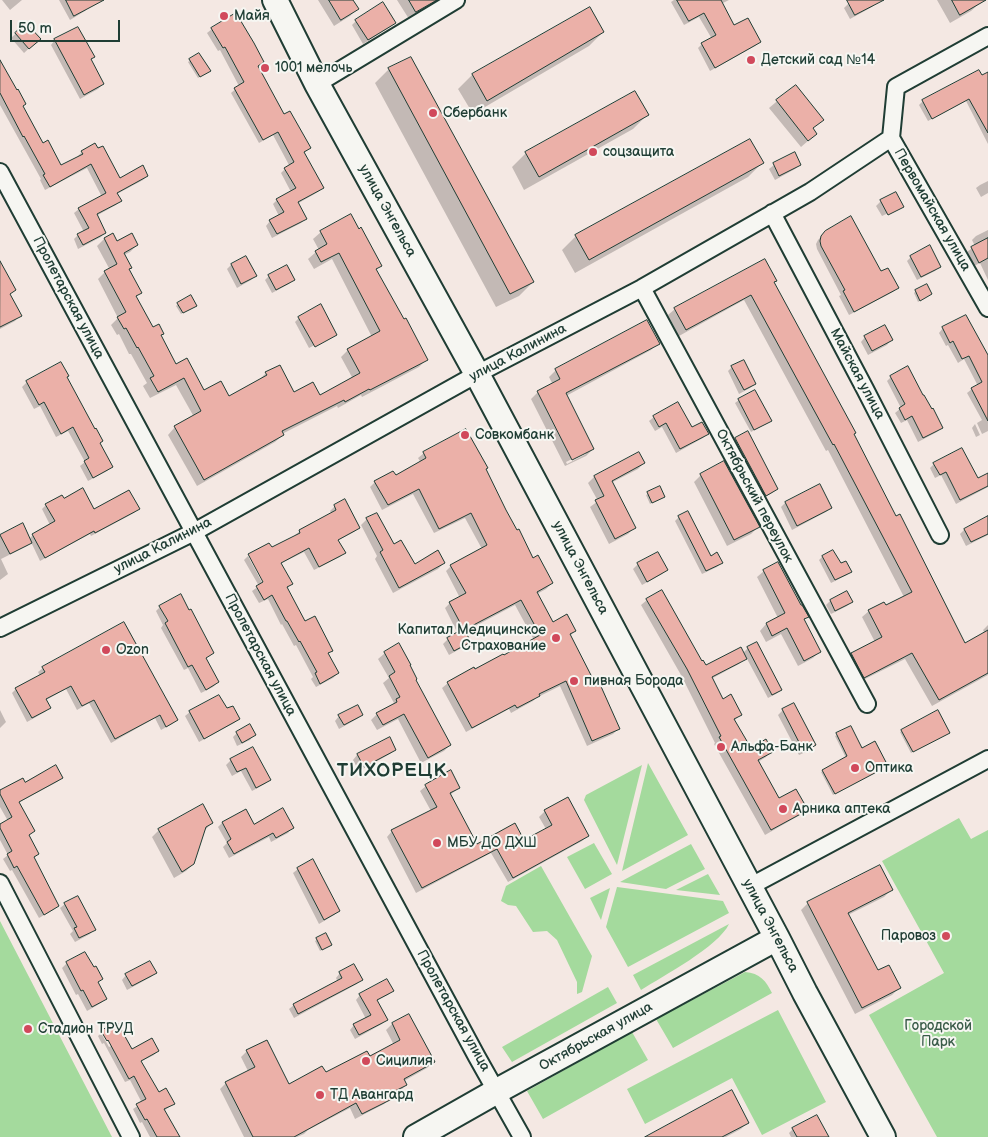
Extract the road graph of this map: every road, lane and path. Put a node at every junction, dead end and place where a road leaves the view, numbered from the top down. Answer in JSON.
{"nodes":[{"id":1,"x":275,"y":0,"type":"edge"},
{"id":2,"x":456,"y":0,"type":"edge"},
{"id":3,"x":988,"y":36,"type":"edge"},
{"id":4,"x":317,"y":84,"type":"junction"},
{"id":5,"x":891,"y":138,"type":"junction"},
{"id":6,"x":0,"y":172,"type":"edge"},
{"id":7,"x":772,"y":214,"type":"junction"},
{"id":8,"x":642,"y":288,"type":"junction"},
{"id":9,"x":988,"y":308,"type":"edge"},
{"id":10,"x":477,"y":374,"type":"junction"},
{"id":11,"x":194,"y":532,"type":"junction"},
{"id":12,"x":940,"y":535,"type":"dead end"},
{"id":13,"x":0,"y":628,"type":"edge"},
{"id":14,"x":867,"y":704,"type":"dead end"},
{"id":15,"x":988,"y":758,"type":"edge"},
{"id":16,"x":0,"y":883,"type":"edge"},
{"id":17,"x":750,"y":887,"type":"junction"},
{"id":18,"x":777,"y":938,"type":"junction"},
{"id":19,"x":497,"y":1091,"type":"junction"},
{"id":20,"x":131,"y":1137,"type":"edge"},
{"id":21,"x":416,"y":1137,"type":"edge"},
{"id":22,"x":522,"y":1137,"type":"edge"},
{"id":23,"x":883,"y":1137,"type":"edge"}],
"edges":[{"from":1,"to":4,"type":"main road","name":"улица Энгельса"},
{"from":2,"to":4,"type":"street"},
{"from":3,"to":5,"type":"street"},
{"from":4,"to":10,"type":"main road","name":"улица Энгельса"},
{"from":5,"to":7,"type":"street","name":"улица Калинина"},
{"from":5,"to":9,"type":"street","name":"Первомайская улица"},
{"from":6,"to":11,"type":"street","name":"Пролетарская улица"},
{"from":7,"to":8,"type":"street","name":"улица Калинина"},
{"from":7,"to":12,"type":"street","name":"Майская улица"},
{"from":8,"to":10,"type":"street","name":"улица Калинина"},
{"from":8,"to":14,"type":"street","name":"Октябрьский переулок"},
{"from":10,"to":11,"type":"street","name":"улица Калинина"},
{"from":10,"to":17,"type":"main road","name":"улица Энгельса"},
{"from":11,"to":13,"type":"street","name":"улица Калинина"},
{"from":11,"to":19,"type":"street","name":"Пролетарская улица"},
{"from":15,"to":17,"type":"street"},
{"from":16,"to":20,"type":"street"},
{"from":17,"to":18,"type":"main road","name":"улица Энгельса"},
{"from":18,"to":19,"type":"main road","name":"Октябрьская улица"},
{"from":18,"to":23,"type":"main road","name":"улица Энгельса"},
{"from":19,"to":21,"type":"main road","name":"Октябрьская улица"},
{"from":19,"to":22,"type":"street","name":"Пролетарская улица"}]}
